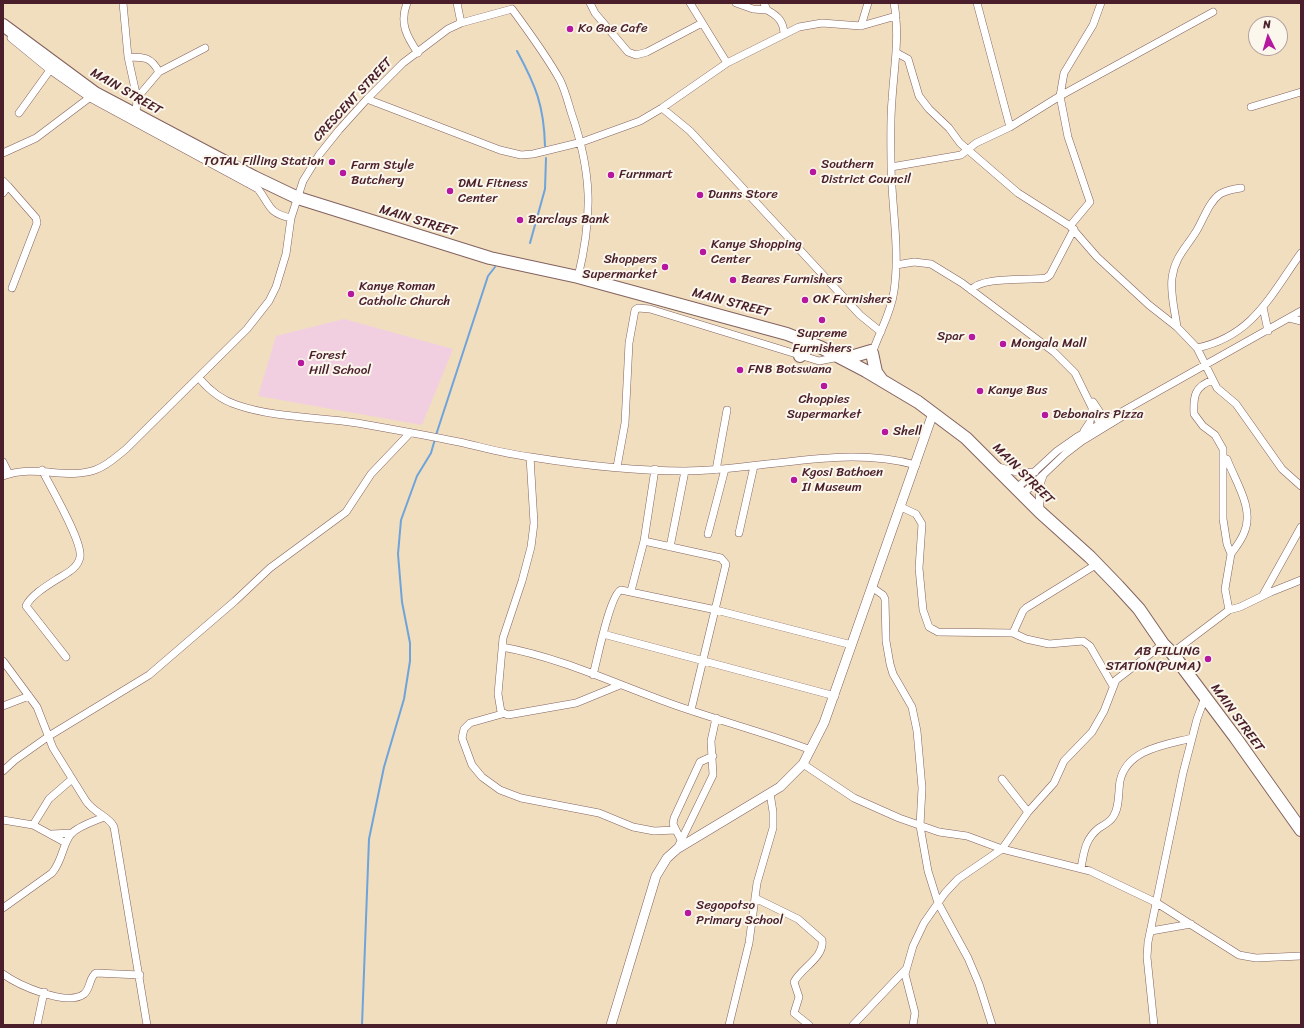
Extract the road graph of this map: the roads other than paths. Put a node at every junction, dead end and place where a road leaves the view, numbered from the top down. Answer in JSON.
{"nodes":[{"id":1,"x":123,"y":3,"type":"edge"},
{"id":2,"x":457,"y":3,"type":"edge"},
{"id":3,"x":590,"y":3,"type":"edge"},
{"id":4,"x":690,"y":3,"type":"edge"},
{"id":5,"x":736,"y":3,"type":"edge"},
{"id":6,"x":868,"y":3,"type":"edge"},
{"id":7,"x":894,"y":3,"type":"edge"},
{"id":8,"x":977,"y":3,"type":"edge"},
{"id":9,"x":1101,"y":3,"type":"edge"},
{"id":10,"x":404,"y":5,"type":"edge"},
{"id":11,"x":512,"y":6,"type":"edge"},
{"id":12,"x":766,"y":7,"type":"edge"},
{"id":13,"x":1213,"y":12,"type":"dead end"},
{"id":14,"x":896,"y":16,"type":"junction"},
{"id":15,"x":461,"y":22,"type":"junction"},
{"id":16,"x":702,"y":23,"type":"junction"},
{"id":17,"x":3,"y":25,"type":"edge"},
{"id":18,"x":861,"y":26,"type":"junction"},
{"id":19,"x":3,"y":31,"type":"edge"},
{"id":20,"x":784,"y":34,"type":"junction"},
{"id":21,"x":205,"y":48,"type":"dead end"},
{"id":22,"x":418,"y":53,"type":"junction"},
{"id":23,"x":897,"y":53,"type":"junction"},
{"id":24,"x":128,"y":57,"type":"junction"},
{"id":25,"x":727,"y":63,"type":"junction"},
{"id":26,"x":50,"y":70,"type":"junction"},
{"id":27,"x":159,"y":72,"type":"junction"},
{"id":28,"x":1301,"y":92,"type":"edge"},
{"id":29,"x":92,"y":95,"type":"junction"},
{"id":30,"x":1060,"y":96,"type":"junction"},
{"id":31,"x":137,"y":98,"type":"junction"},
{"id":32,"x":367,"y":99,"type":"junction"},
{"id":33,"x":1251,"y":107,"type":"dead end"},
{"id":34,"x":662,"y":108,"type":"junction"},
{"id":35,"x":19,"y":113,"type":"dead end"},
{"id":36,"x":136,"y":115,"type":"junction"},
{"id":37,"x":1010,"y":127,"type":"junction"},
{"id":38,"x":582,"y":142,"type":"junction"},
{"id":39,"x":967,"y":149,"type":"junction"},
{"id":40,"x":3,"y":153,"type":"edge"},
{"id":41,"x":891,"y":167,"type":"junction"},
{"id":42,"x":6,"y":184,"type":"edge"},
{"id":43,"x":1241,"y":188,"type":"dead end"},
{"id":44,"x":3,"y":192,"type":"edge"},
{"id":45,"x":298,"y":198,"type":"junction"},
{"id":46,"x":291,"y":218,"type":"junction"},
{"id":47,"x":1072,"y":228,"type":"junction"},
{"id":48,"x":1301,"y":253,"type":"edge"},
{"id":49,"x":896,"y":265,"type":"junction"},
{"id":50,"x":578,"y":277,"type":"junction"},
{"id":51,"x":12,"y":288,"type":"dead end"},
{"id":52,"x":971,"y":290,"type":"junction"},
{"id":53,"x":1263,"y":306,"type":"junction"},
{"id":54,"x":1301,"y":311,"type":"edge"},
{"id":55,"x":1289,"y":318,"type":"junction"},
{"id":56,"x":1301,"y":321,"type":"edge"},
{"id":57,"x":1177,"y":327,"type":"junction"},
{"id":58,"x":1268,"y":331,"type":"junction"},
{"id":59,"x":881,"y":332,"type":"junction"},
{"id":60,"x":807,"y":342,"type":"junction"},
{"id":61,"x":1197,"y":348,"type":"junction"},
{"id":62,"x":872,"y":351,"type":"junction"},
{"id":63,"x":800,"y":356,"type":"junction"},
{"id":64,"x":837,"y":356,"type":"junction"},
{"id":65,"x":1206,"y":365,"type":"junction"},
{"id":66,"x":862,"y":369,"type":"junction"},
{"id":67,"x":1184,"y":377,"type":"junction"},
{"id":68,"x":199,"y":378,"type":"junction"},
{"id":69,"x":882,"y":380,"type":"junction"},
{"id":70,"x":1213,"y":380,"type":"junction"},
{"id":71,"x":1095,"y":409,"type":"junction"},
{"id":72,"x":726,"y":410,"type":"dead end"},
{"id":73,"x":1125,"y":410,"type":"junction"},
{"id":74,"x":933,"y":413,"type":"junction"},
{"id":75,"x":1104,"y":424,"type":"junction"},
{"id":76,"x":410,"y":433,"type":"junction"},
{"id":77,"x":1082,"y":434,"type":"junction"},
{"id":78,"x":530,"y":457,"type":"junction"},
{"id":79,"x":1224,"y":458,"type":"junction"},
{"id":80,"x":3,"y":462,"type":"edge"},
{"id":81,"x":916,"y":465,"type":"junction"},
{"id":82,"x":754,"y":466,"type":"junction"},
{"id":83,"x":617,"y":467,"type":"junction"},
{"id":84,"x":998,"y":467,"type":"junction"},
{"id":85,"x":654,"y":469,"type":"junction"},
{"id":86,"x":725,"y":469,"type":"junction"},
{"id":87,"x":42,"y":470,"type":"junction"},
{"id":88,"x":716,"y":470,"type":"junction"},
{"id":89,"x":685,"y":471,"type":"junction"},
{"id":90,"x":1035,"y":472,"type":"junction"},
{"id":91,"x":1044,"y":474,"type":"junction"},
{"id":92,"x":6,"y":475,"type":"edge"},
{"id":93,"x":1301,"y":486,"type":"edge"},
{"id":94,"x":1020,"y":491,"type":"junction"},
{"id":95,"x":900,"y":507,"type":"junction"},
{"id":96,"x":1040,"y":512,"type":"junction"},
{"id":97,"x":1301,"y":528,"type":"edge"},
{"id":98,"x":738,"y":533,"type":"dead end"},
{"id":99,"x":708,"y":534,"type":"dead end"},
{"id":100,"x":644,"y":541,"type":"junction"},
{"id":101,"x":670,"y":546,"type":"junction"},
{"id":102,"x":1231,"y":554,"type":"junction"},
{"id":103,"x":1097,"y":564,"type":"junction"},
{"id":104,"x":1301,"y":580,"type":"edge"},
{"id":105,"x":873,"y":588,"type":"junction"},
{"id":106,"x":631,"y":591,"type":"junction"},
{"id":107,"x":1263,"y":595,"type":"junction"},
{"id":108,"x":716,"y":610,"type":"junction"},
{"id":109,"x":1229,"y":610,"type":"junction"},
{"id":110,"x":1013,"y":633,"type":"junction"},
{"id":111,"x":603,"y":634,"type":"junction"},
{"id":112,"x":1163,"y":644,"type":"junction"},
{"id":113,"x":852,"y":645,"type":"junction"},
{"id":114,"x":502,"y":647,"type":"junction"},
{"id":115,"x":1172,"y":653,"type":"junction"},
{"id":116,"x":66,"y":657,"type":"dead end"},
{"id":117,"x":704,"y":660,"type":"junction"},
{"id":118,"x":3,"y":661,"type":"edge"},
{"id":119,"x":593,"y":675,"type":"junction"},
{"id":120,"x":620,"y":685,"type":"junction"},
{"id":121,"x":1113,"y":686,"type":"junction"},
{"id":122,"x":29,"y":696,"type":"junction"},
{"id":123,"x":835,"y":696,"type":"junction"},
{"id":124,"x":1205,"y":697,"type":"junction"},
{"id":125,"x":3,"y":706,"type":"edge"},
{"id":126,"x":691,"y":710,"type":"junction"},
{"id":127,"x":502,"y":714,"type":"junction"},
{"id":128,"x":716,"y":718,"type":"junction"},
{"id":129,"x":49,"y":736,"type":"junction"},
{"id":130,"x":1192,"y":738,"type":"junction"},
{"id":131,"x":811,"y":750,"type":"junction"},
{"id":132,"x":713,"y":756,"type":"junction"},
{"id":133,"x":803,"y":764,"type":"junction"},
{"id":134,"x":3,"y":772,"type":"edge"},
{"id":135,"x":72,"y":779,"type":"junction"},
{"id":136,"x":1002,"y":779,"type":"dead end"},
{"id":137,"x":770,"y":793,"type":"junction"},
{"id":138,"x":1028,"y":812,"type":"junction"},
{"id":139,"x":104,"y":817,"type":"junction"},
{"id":140,"x":3,"y":820,"type":"edge"},
{"id":141,"x":32,"y":825,"type":"junction"},
{"id":142,"x":920,"y":826,"type":"junction"},
{"id":143,"x":675,"y":830,"type":"junction"},
{"id":144,"x":1301,"y":830,"type":"edge"},
{"id":145,"x":72,"y":833,"type":"junction"},
{"id":146,"x":52,"y":834,"type":"junction"},
{"id":147,"x":681,"y":840,"type":"junction"},
{"id":148,"x":66,"y":843,"type":"junction"},
{"id":149,"x":677,"y":849,"type":"junction"},
{"id":150,"x":1002,"y":849,"type":"junction"},
{"id":151,"x":1081,"y":868,"type":"junction"},
{"id":152,"x":755,"y":898,"type":"junction"},
{"id":153,"x":938,"y":903,"type":"junction"},
{"id":154,"x":1157,"y":903,"type":"junction"},
{"id":155,"x":3,"y":908,"type":"edge"},
{"id":156,"x":1191,"y":924,"type":"junction"},
{"id":157,"x":1151,"y":931,"type":"junction"},
{"id":158,"x":1301,"y":956,"type":"edge"},
{"id":159,"x":906,"y":968,"type":"junction"},
{"id":160,"x":3,"y":974,"type":"edge"},
{"id":161,"x":140,"y":975,"type":"junction"},
{"id":162,"x":44,"y":992,"type":"junction"},
{"id":163,"x":145,"y":1014,"type":"junction"},
{"id":164,"x":915,"y":1024,"type":"edge"},
{"id":165,"x":37,"y":1025,"type":"edge"},
{"id":166,"x":141,"y":1025,"type":"edge"},
{"id":167,"x":147,"y":1025,"type":"edge"},
{"id":168,"x":611,"y":1025,"type":"edge"},
{"id":169,"x":729,"y":1025,"type":"edge"},
{"id":170,"x":809,"y":1025,"type":"edge"},
{"id":171,"x":853,"y":1025,"type":"edge"},
{"id":172,"x":992,"y":1025,"type":"edge"},
{"id":173,"x":1154,"y":1025,"type":"edge"}],
"edges":[{"from":1,"to":24,"type":"street"},
{"from":2,"to":15,"type":"street"},
{"from":3,"to":16,"type":"street"},
{"from":4,"to":16,"type":"street"},
{"from":5,"to":12,"type":"street"},
{"from":6,"to":18,"type":"street"},
{"from":7,"to":14,"type":"street"},
{"from":8,"to":37,"type":"street"},
{"from":9,"to":30,"type":"street"},
{"from":10,"to":22,"type":"street"},
{"from":11,"to":15,"type":"street","name":"CRESCENT STREET"},
{"from":11,"to":38,"type":"street","name":"CRESCENT STREET"},
{"from":12,"to":20,"type":"street"},
{"from":13,"to":30,"type":"street"},
{"from":14,"to":18,"type":"street"},
{"from":14,"to":23,"type":"street"},
{"from":15,"to":22,"type":"street","name":"CRESCENT STREET"},
{"from":16,"to":25,"type":"street"},
{"from":17,"to":29,"type":"highway","name":"MAIN STREET"},
{"from":18,"to":20,"type":"street"},
{"from":19,"to":26,"type":"street"},
{"from":20,"to":25,"type":"street"},
{"from":21,"to":27,"type":"street"},
{"from":22,"to":32,"type":"street","name":"CRESCENT STREET"},
{"from":23,"to":39,"type":"street"},
{"from":23,"to":41,"type":"street"},
{"from":24,"to":27,"type":"street"},
{"from":24,"to":31,"type":"street"},
{"from":25,"to":34,"type":"street"},
{"from":26,"to":29,"type":"street"},
{"from":26,"to":35,"type":"street"},
{"from":27,"to":31,"type":"street"},
{"from":28,"to":33,"type":"street"},
{"from":29,"to":36,"type":"highway","name":"MAIN STREET"},
{"from":29,"to":40,"type":"street"},
{"from":29,"to":46,"type":"street"},
{"from":30,"to":37,"type":"street"},
{"from":30,"to":47,"type":"street"},
{"from":31,"to":36,"type":"street"},
{"from":32,"to":38,"type":"street"},
{"from":32,"to":45,"type":"street","name":"CRESCENT STREET"},
{"from":34,"to":38,"type":"street"},
{"from":34,"to":59,"type":"street"},
{"from":36,"to":45,"type":"highway","name":"MAIN STREET"},
{"from":37,"to":39,"type":"street"},
{"from":38,"to":50,"type":"street","name":"CRESCENT STREET"},
{"from":39,"to":41,"type":"street"},
{"from":39,"to":47,"type":"street"},
{"from":41,"to":49,"type":"street"},
{"from":42,"to":44,"type":"street"},
{"from":42,"to":51,"type":"street"},
{"from":43,"to":57,"type":"street"},
{"from":45,"to":46,"type":"street","name":"CRESCENT STREET"},
{"from":45,"to":50,"type":"highway","name":"MAIN STREET"},
{"from":46,"to":68,"type":"street","name":"CRESCENT STREET"},
{"from":47,"to":52,"type":"street"},
{"from":47,"to":57,"type":"street"},
{"from":48,"to":53,"type":"street"},
{"from":49,"to":52,"type":"street"},
{"from":49,"to":59,"type":"street"},
{"from":50,"to":60,"type":"highway","name":"MAIN STREET"},
{"from":52,"to":71,"type":"street"},
{"from":53,"to":58,"type":"street"},
{"from":53,"to":61,"type":"street"},
{"from":54,"to":55,"type":"street"},
{"from":55,"to":56,"type":"street"},
{"from":55,"to":58,"type":"street"},
{"from":57,"to":61,"type":"street"},
{"from":58,"to":65,"type":"street"},
{"from":59,"to":62,"type":"street"},
{"from":60,"to":63,"type":"highway"},
{"from":60,"to":64,"type":"highway","name":"MAIN STREET"},
{"from":61,"to":65,"type":"street"},
{"from":62,"to":64,"type":"highway"},
{"from":62,"to":66,"type":"street"},
{"from":62,"to":69,"type":"highway"},
{"from":63,"to":64,"type":"street"},
{"from":63,"to":83,"type":"street"},
{"from":64,"to":66,"type":"highway","name":"MAIN STREET"},
{"from":65,"to":67,"type":"street"},
{"from":65,"to":70,"type":"street"},
{"from":66,"to":69,"type":"highway","name":"MAIN STREET"},
{"from":67,"to":73,"type":"street"},
{"from":67,"to":75,"type":"street"},
{"from":68,"to":76,"type":"street"},
{"from":68,"to":87,"type":"street","name":"CRESCENT STREET"},
{"from":69,"to":74,"type":"highway","name":"MAIN STREET"},
{"from":70,"to":79,"type":"street"},
{"from":70,"to":93,"type":"street"},
{"from":71,"to":73,"type":"street"},
{"from":71,"to":75,"type":"street"},
{"from":71,"to":77,"type":"street"},
{"from":72,"to":88,"type":"street"},
{"from":73,"to":75,"type":"street"},
{"from":74,"to":81,"type":"street"},
{"from":74,"to":84,"type":"highway","name":"MAIN STREET"},
{"from":75,"to":77,"type":"street"},
{"from":75,"to":91,"type":"street"},
{"from":76,"to":78,"type":"street"},
{"from":76,"to":129,"type":"street"},
{"from":77,"to":90,"type":"street"},
{"from":78,"to":83,"type":"street"},
{"from":78,"to":114,"type":"street"},
{"from":79,"to":102,"type":"street"},
{"from":79,"to":102,"type":"street"},
{"from":80,"to":92,"type":"street"},
{"from":81,"to":82,"type":"street"},
{"from":81,"to":95,"type":"street"},
{"from":82,"to":86,"type":"street"},
{"from":82,"to":98,"type":"street"},
{"from":83,"to":85,"type":"street"},
{"from":84,"to":90,"type":"street"},
{"from":84,"to":94,"type":"highway","name":"MAIN STREET"},
{"from":85,"to":89,"type":"street"},
{"from":85,"to":100,"type":"street"},
{"from":86,"to":88,"type":"street"},
{"from":86,"to":99,"type":"street"},
{"from":87,"to":92,"type":"street","name":"CRESCENT STREET"},
{"from":87,"to":116,"type":"street"},
{"from":88,"to":89,"type":"street"},
{"from":89,"to":101,"type":"street"},
{"from":90,"to":94,"type":"street"},
{"from":91,"to":94,"type":"street"},
{"from":91,"to":96,"type":"street"},
{"from":94,"to":96,"type":"highway","name":"MAIN STREET"},
{"from":95,"to":105,"type":"street"},
{"from":95,"to":110,"type":"street"},
{"from":96,"to":103,"type":"highway","name":"MAIN STREET"},
{"from":97,"to":107,"type":"street"},
{"from":100,"to":101,"type":"street"},
{"from":100,"to":106,"type":"street"},
{"from":101,"to":108,"type":"street"},
{"from":102,"to":109,"type":"street"},
{"from":103,"to":110,"type":"street"},
{"from":103,"to":112,"type":"highway","name":"MAIN STREET"},
{"from":104,"to":107,"type":"street"},
{"from":105,"to":113,"type":"street"},
{"from":105,"to":142,"type":"street"},
{"from":106,"to":108,"type":"street"},
{"from":106,"to":111,"type":"street"},
{"from":107,"to":109,"type":"street"},
{"from":108,"to":113,"type":"street"},
{"from":108,"to":117,"type":"street"},
{"from":109,"to":115,"type":"street"},
{"from":110,"to":121,"type":"street"},
{"from":111,"to":117,"type":"street"},
{"from":111,"to":119,"type":"street"},
{"from":112,"to":115,"type":"highway","name":"MAIN STREET"},
{"from":112,"to":121,"type":"street"},
{"from":113,"to":123,"type":"street"},
{"from":114,"to":119,"type":"street"},
{"from":114,"to":127,"type":"street"},
{"from":115,"to":124,"type":"highway","name":"MAIN STREET"},
{"from":117,"to":123,"type":"street"},
{"from":117,"to":126,"type":"street"},
{"from":118,"to":122,"type":"street"},
{"from":119,"to":120,"type":"street"},
{"from":120,"to":126,"type":"street"},
{"from":120,"to":127,"type":"street"},
{"from":121,"to":138,"type":"street"},
{"from":122,"to":125,"type":"street"},
{"from":122,"to":129,"type":"street"},
{"from":123,"to":131,"type":"street"},
{"from":124,"to":130,"type":"street"},
{"from":124,"to":144,"type":"highway","name":"MAIN STREET"},
{"from":126,"to":128,"type":"street"},
{"from":127,"to":143,"type":"street"},
{"from":128,"to":131,"type":"street"},
{"from":128,"to":132,"type":"street"},
{"from":129,"to":134,"type":"street"},
{"from":129,"to":135,"type":"street"},
{"from":130,"to":151,"type":"street"},
{"from":130,"to":154,"type":"street"},
{"from":131,"to":133,"type":"street"},
{"from":132,"to":143,"type":"street"},
{"from":132,"to":147,"type":"street"},
{"from":133,"to":137,"type":"street"},
{"from":133,"to":142,"type":"street"},
{"from":135,"to":139,"type":"street"},
{"from":135,"to":141,"type":"street"},
{"from":136,"to":138,"type":"street"},
{"from":137,"to":149,"type":"street"},
{"from":137,"to":152,"type":"street"},
{"from":138,"to":150,"type":"street"},
{"from":139,"to":145,"type":"street"},
{"from":139,"to":161,"type":"street"},
{"from":140,"to":141,"type":"street"},
{"from":141,"to":146,"type":"street"},
{"from":142,"to":150,"type":"street"},
{"from":142,"to":153,"type":"street"},
{"from":143,"to":147,"type":"street"},
{"from":145,"to":146,"type":"street"},
{"from":145,"to":148,"type":"street"},
{"from":146,"to":148,"type":"street"},
{"from":147,"to":149,"type":"street"},
{"from":148,"to":155,"type":"street"},
{"from":149,"to":168,"type":"street"},
{"from":150,"to":151,"type":"street"},
{"from":150,"to":153,"type":"street"},
{"from":151,"to":154,"type":"street"},
{"from":152,"to":169,"type":"street"},
{"from":152,"to":170,"type":"street"},
{"from":153,"to":159,"type":"street"},
{"from":153,"to":172,"type":"street"},
{"from":154,"to":156,"type":"street"},
{"from":154,"to":157,"type":"street"},
{"from":156,"to":157,"type":"street"},
{"from":156,"to":158,"type":"street"},
{"from":157,"to":173,"type":"street"},
{"from":159,"to":164,"type":"street"},
{"from":159,"to":171,"type":"street"},
{"from":160,"to":162,"type":"street"},
{"from":161,"to":162,"type":"street"},
{"from":161,"to":163,"type":"street"},
{"from":162,"to":165,"type":"street"},
{"from":163,"to":166,"type":"street"},
{"from":163,"to":167,"type":"street"}]}
